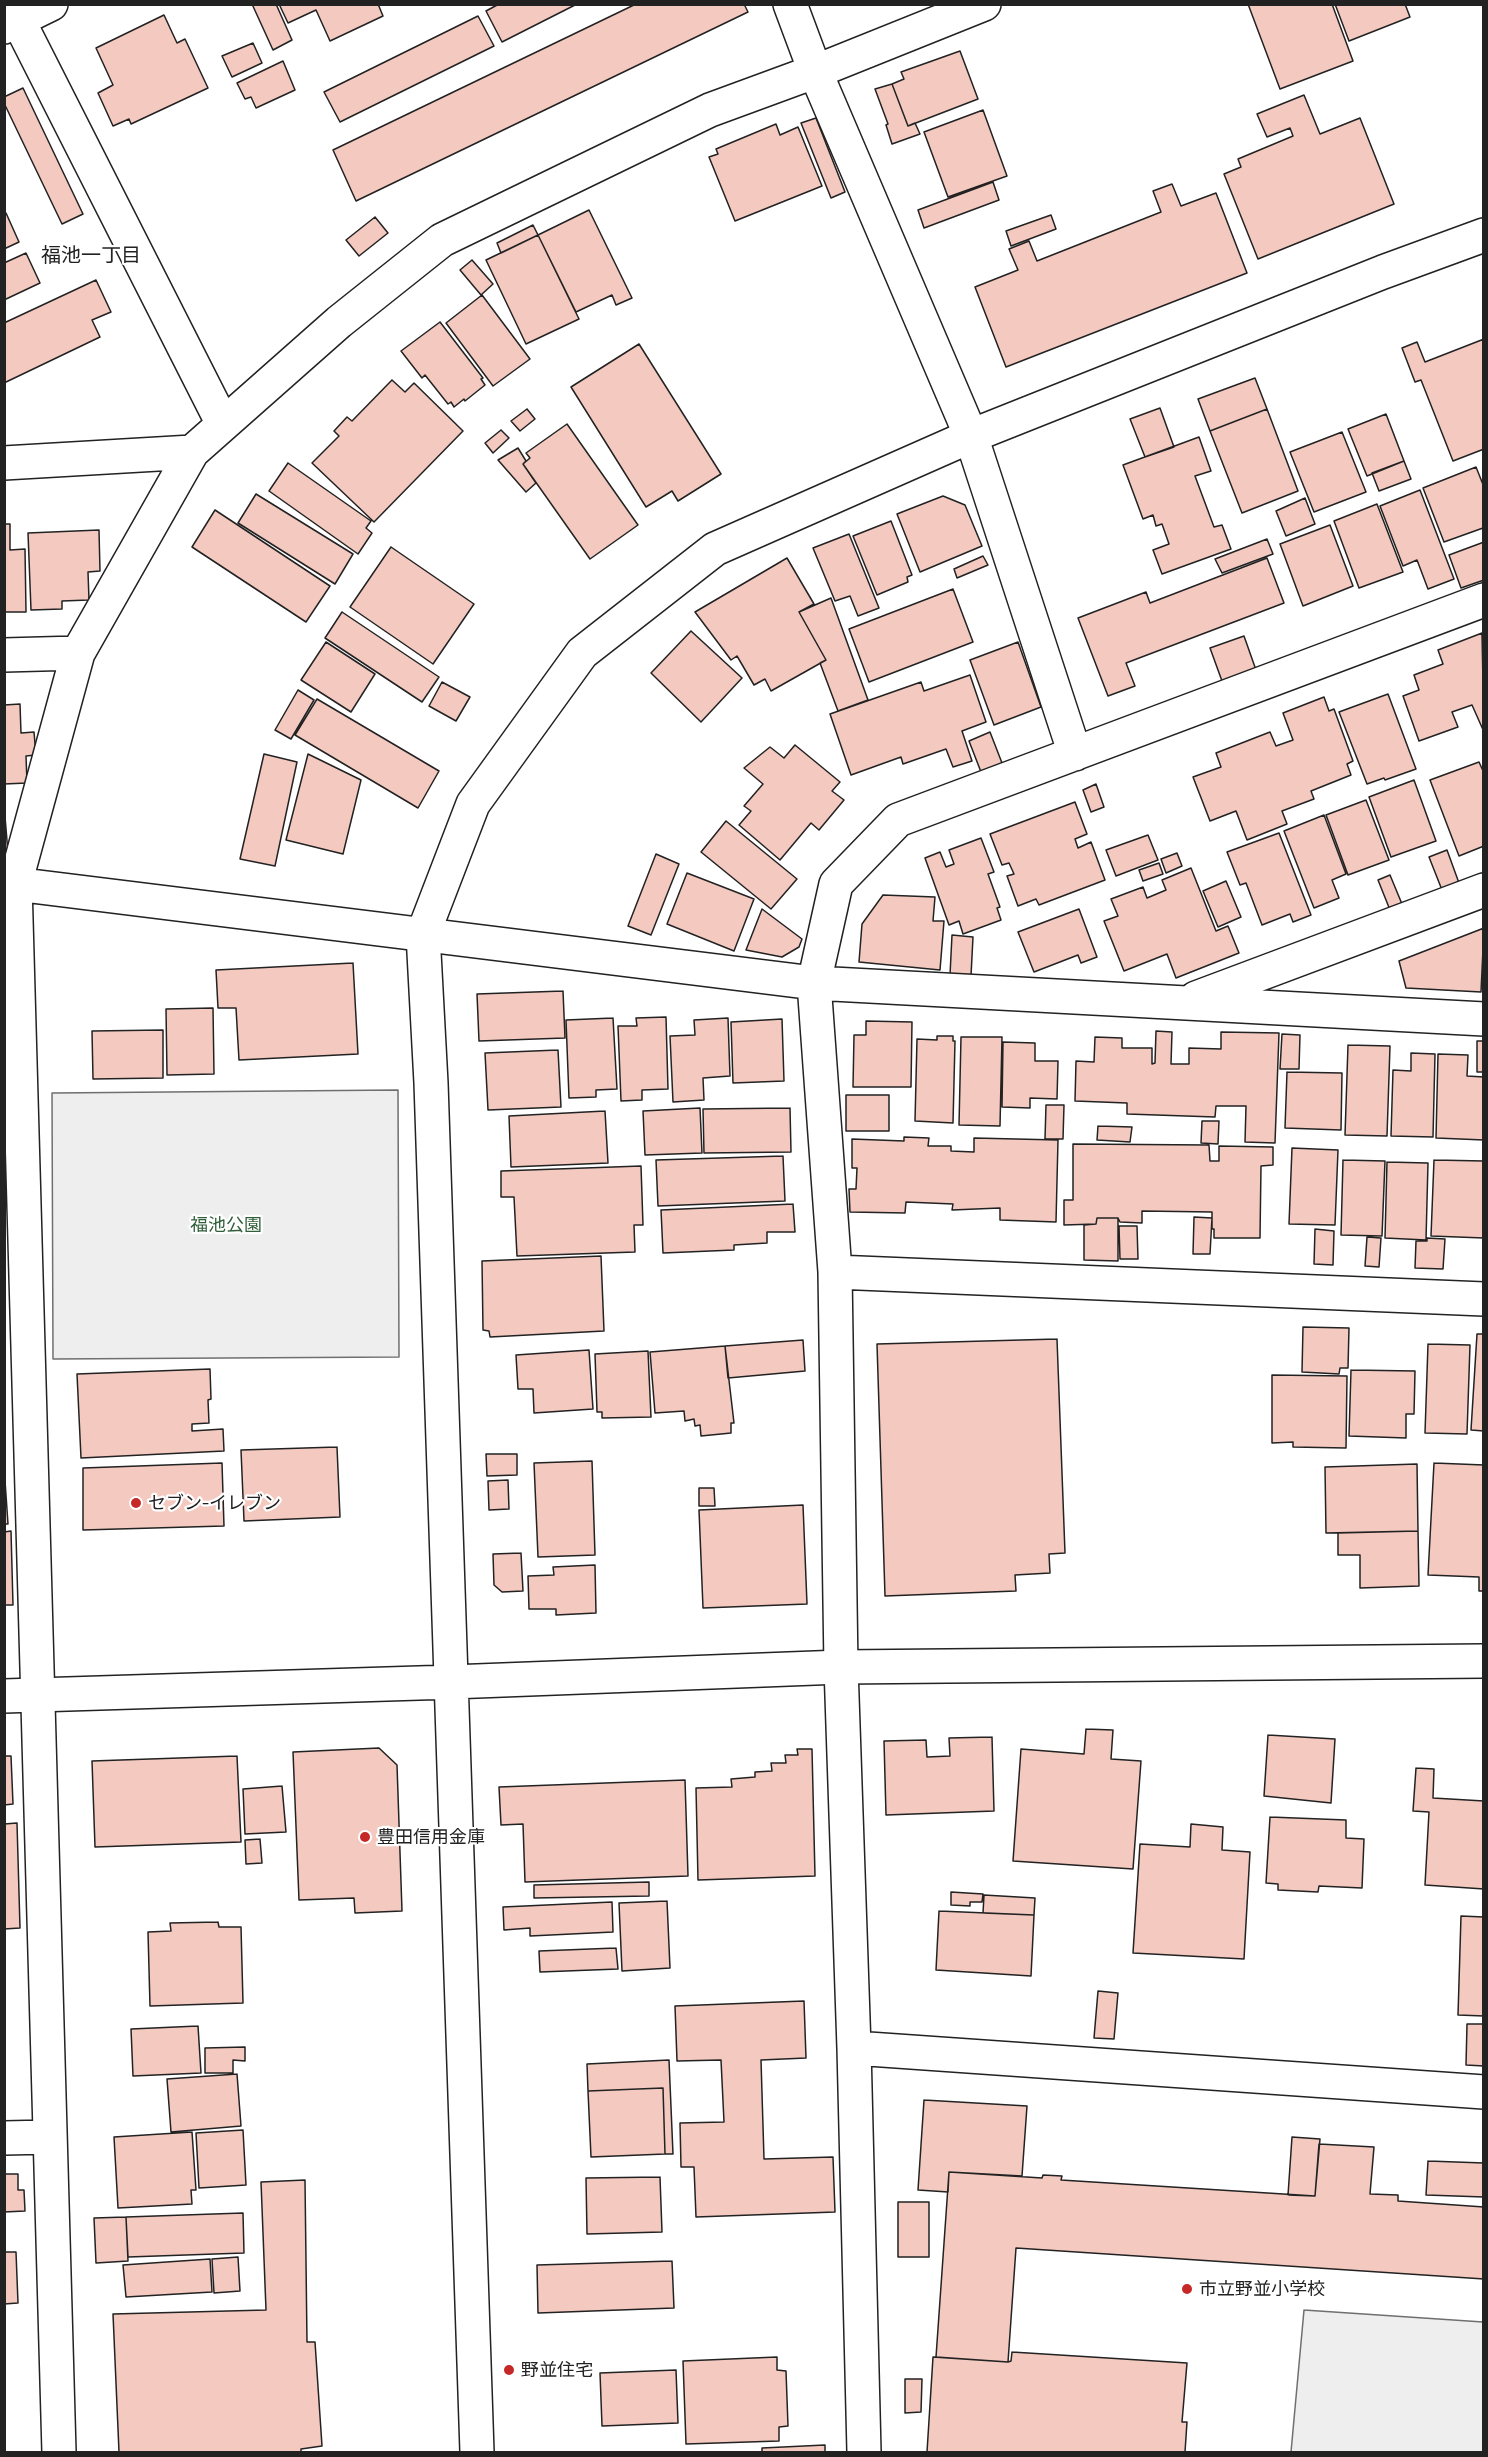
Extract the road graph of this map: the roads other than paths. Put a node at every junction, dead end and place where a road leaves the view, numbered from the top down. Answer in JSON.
{"nodes":[{"id":1,"x":51,"y":4,"type":"edge"},
{"id":2,"x":790,"y":4,"type":"edge"},
{"id":3,"x":984,"y":4,"type":"edge"},
{"id":4,"x":11,"y":18,"type":"edge"},
{"id":5,"x":816,"y":71,"type":"junction"},
{"id":6,"x":1484,"y":235,"type":"edge"},
{"id":7,"x":223,"y":424,"type":"junction"},
{"id":8,"x":971,"y":436,"type":"junction"},
{"id":9,"x":192,"y":452,"type":"junction"},
{"id":10,"x":4,"y":463,"type":"edge"},
{"id":11,"x":1484,"y":600,"type":"edge"},
{"id":12,"x":78,"y":653,"type":"junction"},
{"id":13,"x":4,"y":655,"type":"edge"},
{"id":14,"x":1075,"y":754,"type":"junction"},
{"id":15,"x":15,"y":884,"type":"junction"},
{"id":16,"x":1484,"y":890,"type":"edge"},
{"id":17,"x":423,"y":934,"type":"junction"},
{"id":18,"x":11,"y":942,"type":"edge"},
{"id":19,"x":814,"y":983,"type":"junction"},
{"id":20,"x":1184,"y":1003,"type":"junction"},
{"id":21,"x":1484,"y":1019,"type":"edge"},
{"id":22,"x":15,"y":1244,"type":"edge"},
{"id":23,"x":835,"y":1272,"type":"junction"},
{"id":24,"x":1484,"y":1299,"type":"edge"},
{"id":25,"x":1484,"y":1661,"type":"edge"},
{"id":26,"x":841,"y":1667,"type":"junction"},
{"id":27,"x":451,"y":1682,"type":"junction"},
{"id":28,"x":38,"y":1695,"type":"junction"},
{"id":29,"x":4,"y":1696,"type":"edge"},
{"id":30,"x":854,"y":2048,"type":"junction"},
{"id":31,"x":1484,"y":2092,"type":"edge"},
{"id":32,"x":50,"y":2137,"type":"junction"},
{"id":33,"x":4,"y":2138,"type":"edge"},
{"id":34,"x":59,"y":2452,"type":"edge"},
{"id":35,"x":477,"y":2452,"type":"edge"},
{"id":36,"x":864,"y":2452,"type":"edge"}],
"edges":[{"from":1,"to":4,"type":"street"},
{"from":2,"to":5,"type":"street"},
{"from":3,"to":5,"type":"street"},
{"from":4,"to":7,"type":"street"},
{"from":5,"to":7,"type":"street"},
{"from":5,"to":8,"type":"street"},
{"from":6,"to":8,"type":"street"},
{"from":7,"to":9,"type":"street"},
{"from":8,"to":14,"type":"street"},
{"from":8,"to":17,"type":"street"},
{"from":9,"to":10,"type":"street"},
{"from":9,"to":12,"type":"street"},
{"from":11,"to":14,"type":"street"},
{"from":12,"to":13,"type":"street"},
{"from":12,"to":15,"type":"street"},
{"from":14,"to":19,"type":"street"},
{"from":15,"to":17,"type":"street"},
{"from":15,"to":18,"type":"street"},
{"from":16,"to":20,"type":"street"},
{"from":17,"to":19,"type":"street"},
{"from":17,"to":27,"type":"street"},
{"from":18,"to":22,"type":"street"},
{"from":19,"to":20,"type":"street"},
{"from":19,"to":23,"type":"street"},
{"from":20,"to":21,"type":"street"},
{"from":22,"to":28,"type":"street"},
{"from":23,"to":24,"type":"street"},
{"from":23,"to":26,"type":"street"},
{"from":25,"to":26,"type":"street"},
{"from":26,"to":27,"type":"street"},
{"from":26,"to":30,"type":"street"},
{"from":27,"to":28,"type":"street"},
{"from":27,"to":35,"type":"street"},
{"from":28,"to":29,"type":"street"},
{"from":28,"to":32,"type":"street"},
{"from":30,"to":31,"type":"street"},
{"from":30,"to":36,"type":"street"},
{"from":32,"to":33,"type":"street"},
{"from":32,"to":34,"type":"street"}]}
